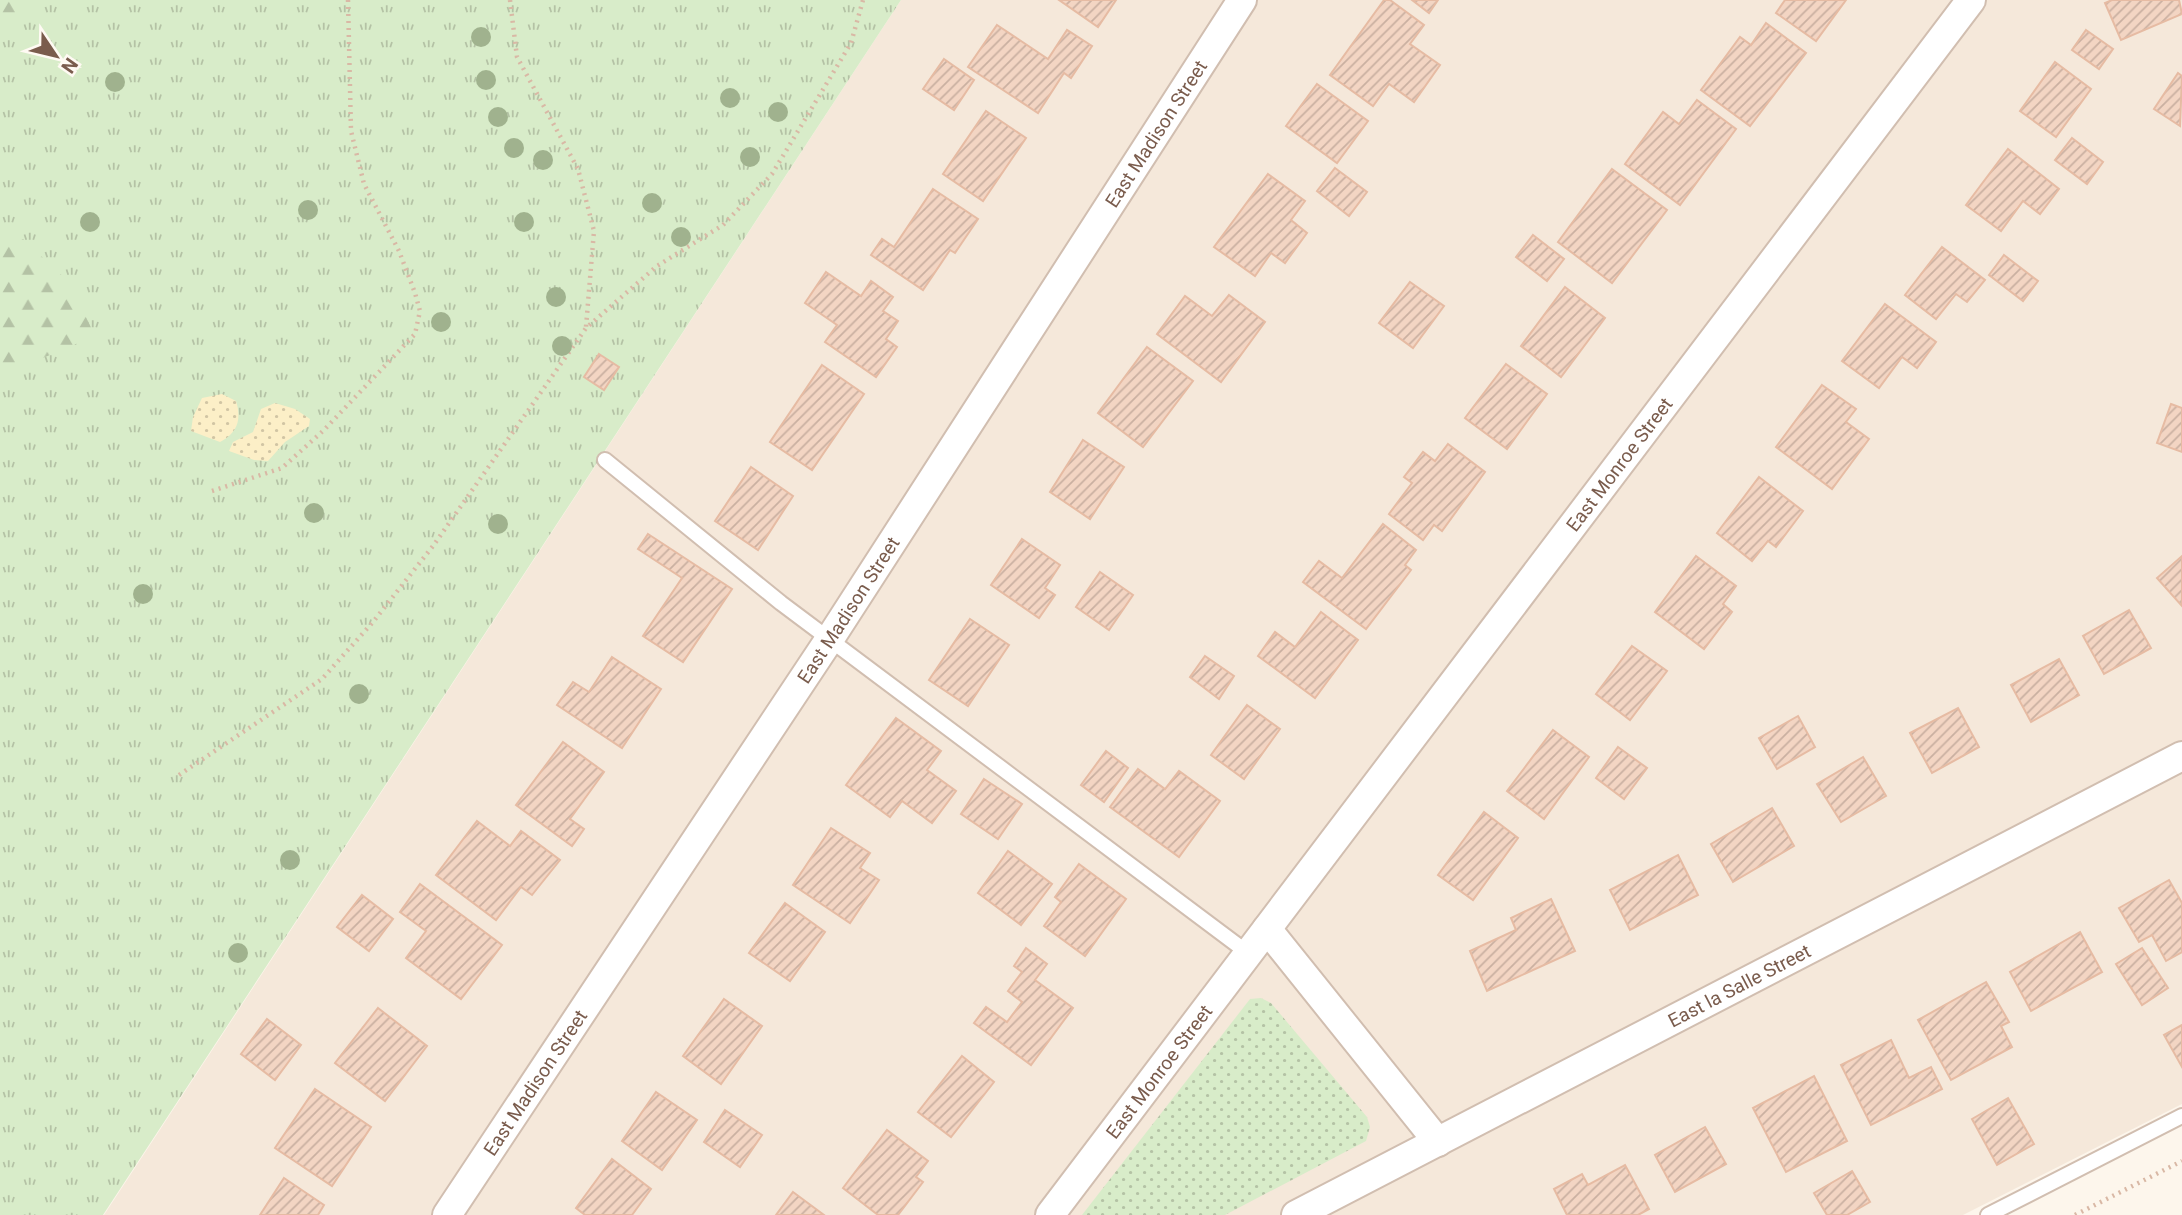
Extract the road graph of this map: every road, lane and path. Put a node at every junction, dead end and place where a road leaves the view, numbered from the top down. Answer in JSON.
{"nodes":[{"id":1,"x":348,"y":0,"type":"edge"},
{"id":2,"x":510,"y":0,"type":"edge"},
{"id":3,"x":863,"y":0,"type":"edge"},
{"id":4,"x":1242,"y":0,"type":"edge"},
{"id":5,"x":1971,"y":0,"type":"edge"},
{"id":6,"x":586,"y":328,"type":"junction"},
{"id":7,"x":605,"y":460,"type":"dead end"},
{"id":8,"x":212,"y":491,"type":"dead end"},
{"id":9,"x":830,"y":640,"type":"junction"},
{"id":10,"x":2182,"y":755,"type":"edge"},
{"id":11,"x":179,"y":775,"type":"dead end"},
{"id":12,"x":1267,"y":929,"type":"junction"},
{"id":13,"x":1248,"y":953,"type":"junction"},
{"id":14,"x":2182,"y":1116,"type":"edge"},
{"id":15,"x":1438,"y":1142,"type":"junction"},
{"id":16,"x":2182,"y":1161,"type":"edge"},
{"id":17,"x":447,"y":1215,"type":"edge"},
{"id":18,"x":1050,"y":1215,"type":"edge"},
{"id":19,"x":1296,"y":1215,"type":"edge"},
{"id":20,"x":1988,"y":1215,"type":"edge"},
{"id":21,"x":2075,"y":1215,"type":"edge"}],
"edges":[{"from":1,"to":8,"type":"path"},
{"from":2,"to":6,"type":"path"},
{"from":3,"to":6,"type":"path"},
{"from":4,"to":9,"type":"street","name":"East Madison Street"},
{"from":5,"to":12,"type":"street","name":"East Monroe Street"},
{"from":6,"to":11,"type":"path"},
{"from":7,"to":9,"type":"lane"},
{"from":9,"to":13,"type":"lane"},
{"from":9,"to":17,"type":"street","name":"East Madison Street"},
{"from":10,"to":15,"type":"street","name":"East la Salle Street"},
{"from":12,"to":13,"type":"street","name":"East Monroe Street"},
{"from":12,"to":15,"type":"street"},
{"from":13,"to":18,"type":"street","name":"East Monroe Street"},
{"from":14,"to":20,"type":"lane"},
{"from":15,"to":19,"type":"street","name":"East la Salle Street"},
{"from":16,"to":21,"type":"path"}]}
